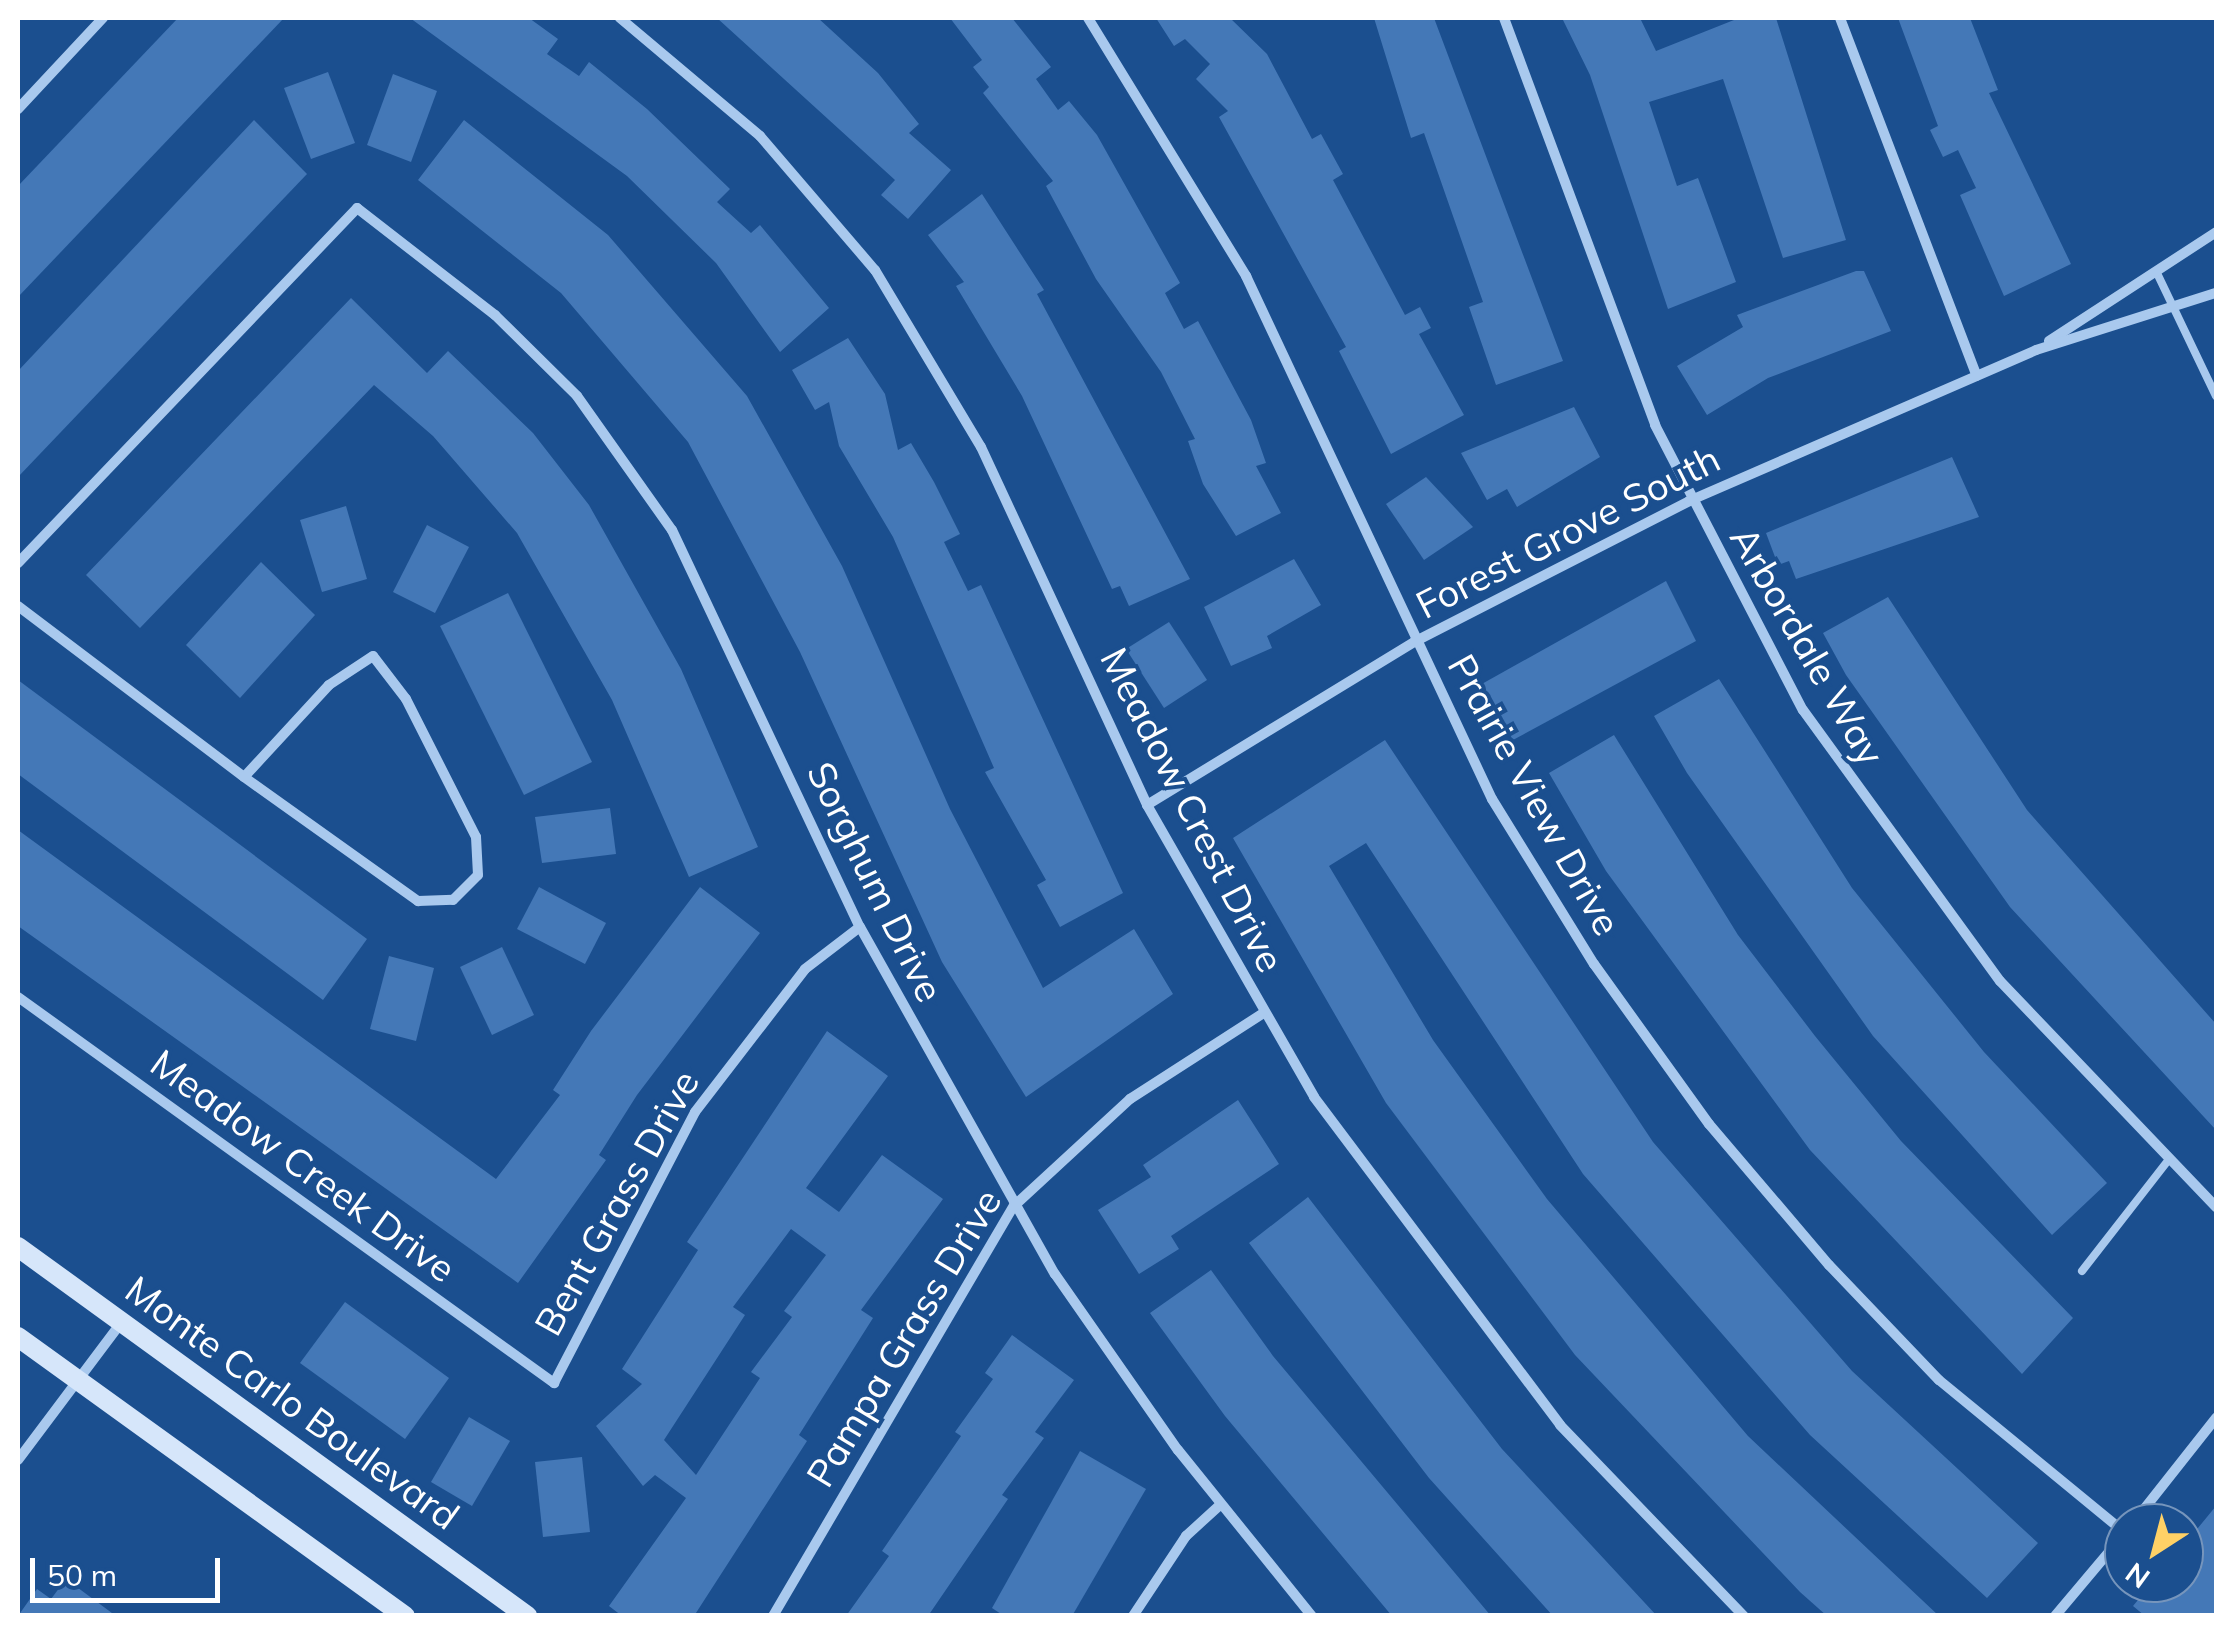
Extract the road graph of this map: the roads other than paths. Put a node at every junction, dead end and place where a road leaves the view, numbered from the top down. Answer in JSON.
{"nodes":[{"id":1,"x":104,"y":18,"type":"edge"},
{"id":2,"x":620,"y":18,"type":"edge"},
{"id":3,"x":1088,"y":18,"type":"edge"},
{"id":4,"x":1504,"y":18,"type":"edge"},
{"id":5,"x":1840,"y":18,"type":"edge"},
{"id":6,"x":18,"y":108,"type":"edge"},
{"id":7,"x":2216,"y":232,"type":"edge"},
{"id":8,"x":2156,"y":271,"type":"junction"},
{"id":9,"x":2216,"y":293,"type":"edge"},
{"id":10,"x":2176,"y":307,"type":"junction"},
{"id":11,"x":2036,"y":350,"type":"junction"},
{"id":12,"x":1978,"y":376,"type":"junction"},
{"id":13,"x":2216,"y":396,"type":"edge"},
{"id":14,"x":1689,"y":500,"type":"junction"},
{"id":15,"x":18,"y":563,"type":"edge"},
{"id":16,"x":18,"y":606,"type":"edge"},
{"id":17,"x":1414,"y":642,"type":"junction"},
{"id":18,"x":244,"y":777,"type":"junction"},
{"id":19,"x":1148,"y":805,"type":"junction"},
{"id":20,"x":860,"y":927,"type":"junction"},
{"id":21,"x":18,"y":997,"type":"edge"},
{"id":22,"x":1262,"y":1014,"type":"junction"},
{"id":23,"x":2167,"y":1162,"type":"junction"},
{"id":24,"x":1014,"y":1206,"type":"junction"},
{"id":25,"x":2216,"y":1208,"type":"edge"},
{"id":26,"x":18,"y":1247,"type":"edge"},
{"id":27,"x":2082,"y":1271,"type":"dead end"},
{"id":28,"x":121,"y":1324,"type":"junction"},
{"id":29,"x":18,"y":1337,"type":"edge"},
{"id":30,"x":78,"y":1381,"type":"junction"},
{"id":31,"x":554,"y":1383,"type":"joint"},
{"id":32,"x":2216,"y":1418,"type":"edge"},
{"id":33,"x":18,"y":1460,"type":"edge"},
{"id":34,"x":2148,"y":1503,"type":"edge"},
{"id":35,"x":1220,"y":1505,"type":"junction"},
{"id":36,"x":2104,"y":1516,"type":"edge"},
{"id":37,"x":2104,"y":1557,"type":"edge"},
{"id":38,"x":404,"y":1616,"type":"edge"},
{"id":39,"x":527,"y":1616,"type":"edge"},
{"id":40,"x":773,"y":1616,"type":"edge"},
{"id":41,"x":1133,"y":1616,"type":"edge"},
{"id":42,"x":1312,"y":1616,"type":"edge"},
{"id":43,"x":1744,"y":1616,"type":"edge"},
{"id":44,"x":2055,"y":1616,"type":"edge"}],
"edges":[{"from":1,"to":6,"type":"street"},
{"from":2,"to":19,"type":"street","name":"Meadow Crest Drive"},
{"from":3,"to":17,"type":"street","name":"Prairie View Drive"},
{"from":4,"to":14,"type":"street","name":"Arbordale Way"},
{"from":5,"to":12,"type":"street"},
{"from":7,"to":8,"type":"street","name":"Forest Grove South"},
{"from":8,"to":10,"type":"lane"},
{"from":8,"to":11,"type":"street","name":"Forest Grove South"},
{"from":9,"to":10,"type":"street","name":"Forest Grove South"},
{"from":10,"to":11,"type":"street","name":"Forest Grove South"},
{"from":10,"to":13,"type":"lane"},
{"from":11,"to":12,"type":"street","name":"Forest Grove South"},
{"from":12,"to":14,"type":"street","name":"Forest Grove South"},
{"from":14,"to":17,"type":"street","name":"Forest Grove South"},
{"from":14,"to":23,"type":"street","name":"Arbordale Way"},
{"from":15,"to":20,"type":"street","name":"Sorghum Drive"},
{"from":16,"to":18,"type":"street"},
{"from":17,"to":19,"type":"street","name":"Forest Grove South"},
{"from":17,"to":36,"type":"street","name":"Prairie View Drive"},
{"from":18,"to":18,"type":"street"},
{"from":19,"to":22,"type":"street","name":"Meadow Crest Drive"},
{"from":20,"to":24,"type":"street","name":"Sorghum Drive"},
{"from":20,"to":31,"type":"street","name":"Bent Grass Drive"},
{"from":21,"to":31,"type":"street","name":"Meadow Creek Drive"},
{"from":22,"to":24,"type":"street","name":"Pampa Grass Drive"},
{"from":22,"to":43,"type":"street","name":"Meadow Crest Drive"},
{"from":23,"to":25,"type":"street","name":"Arbordale Way"},
{"from":23,"to":27,"type":"lane"},
{"from":24,"to":35,"type":"street","name":"Sorghum Drive"},
{"from":24,"to":40,"type":"street","name":"Pampa Grass Drive"},
{"from":26,"to":28,"type":"main road","name":"Monte Carlo Boulevard"},
{"from":28,"to":30,"type":"street"},
{"from":28,"to":39,"type":"main road","name":"Monte Carlo Boulevard"},
{"from":29,"to":30,"type":"main road"},
{"from":30,"to":33,"type":"street"},
{"from":30,"to":38,"type":"main road"},
{"from":32,"to":34,"type":"street"},
{"from":35,"to":41,"type":"street"},
{"from":35,"to":42,"type":"street","name":"Sorghum Drive"},
{"from":37,"to":44,"type":"street"}]}
